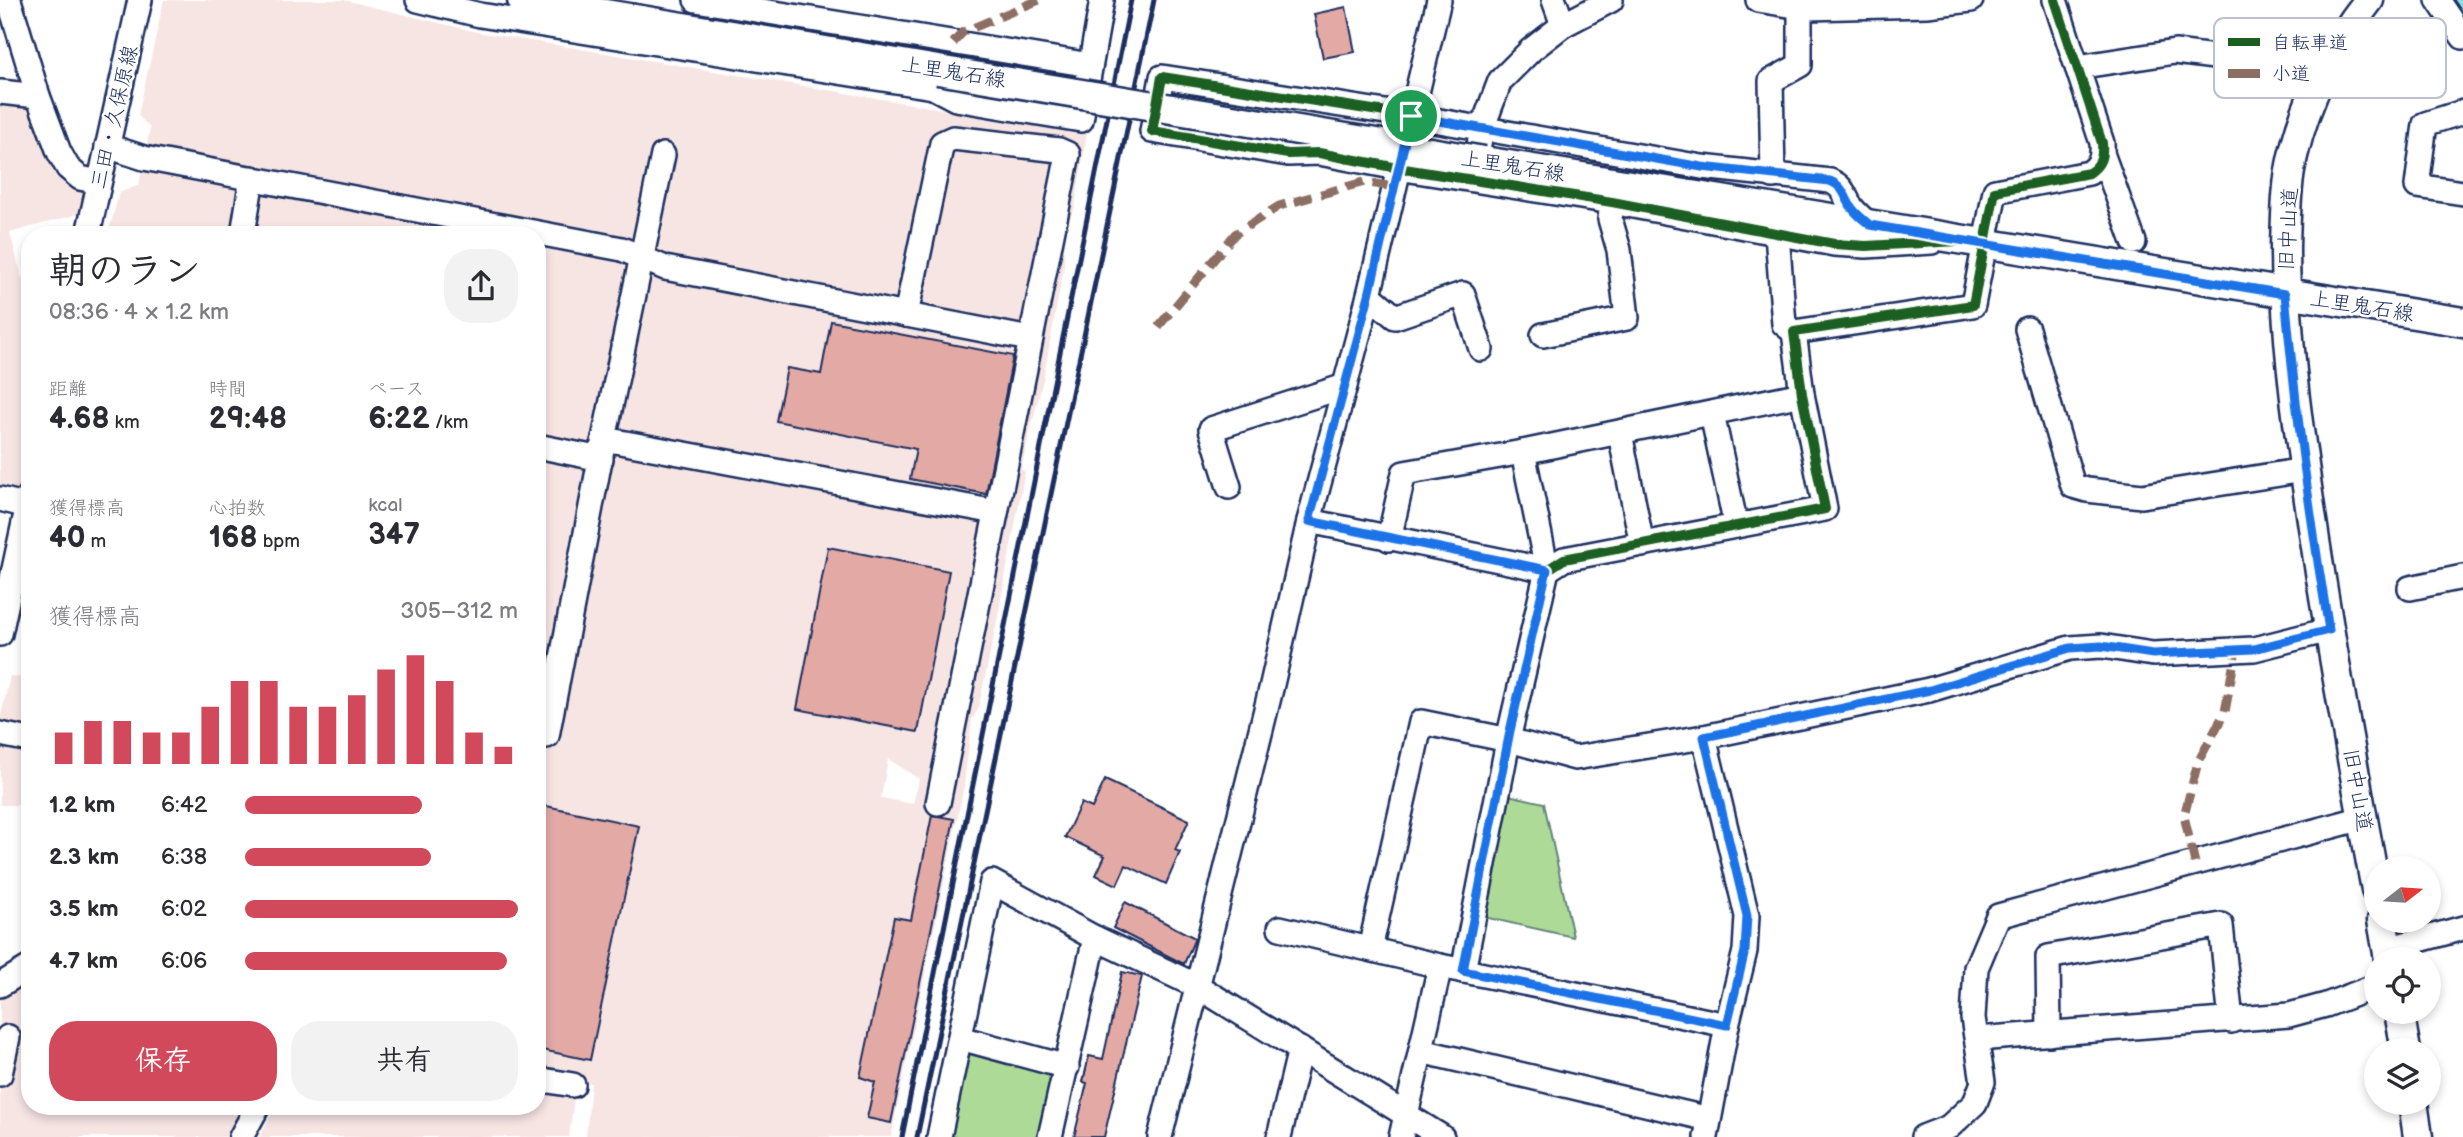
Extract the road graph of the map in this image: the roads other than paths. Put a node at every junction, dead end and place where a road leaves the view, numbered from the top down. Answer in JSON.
{"nodes":[{"id":1,"x":9,"y":0,"type":"edge"},
{"id":2,"x":140,"y":0,"type":"edge"},
{"id":3,"x":418,"y":0,"type":"edge"},
{"id":4,"x":522,"y":0,"type":"edge"},
{"id":5,"x":696,"y":0,"type":"edge"},
{"id":6,"x":1102,"y":0,"type":"edge"},
{"id":7,"x":1439,"y":0,"type":"edge"},
{"id":8,"x":1554,"y":0,"type":"edge"},
{"id":9,"x":1611,"y":0,"type":"edge"},
{"id":10,"x":1758,"y":0,"type":"edge"},
{"id":11,"x":1971,"y":0,"type":"edge"},
{"id":12,"x":2055,"y":0,"type":"edge"},
{"id":13,"x":2369,"y":0,"type":"edge"},
{"id":14,"x":2438,"y":0,"type":"edge"},
{"id":15,"x":1800,"y":7,"type":"junction"},
{"id":16,"x":2355,"y":18,"type":"edge"},
{"id":17,"x":1563,"y":25,"type":"junction"},
{"id":18,"x":2463,"y":37,"type":"edge"},
{"id":19,"x":2214,"y":57,"type":"edge"},
{"id":20,"x":1090,"y":65,"type":"junction"},
{"id":21,"x":2077,"y":67,"type":"junction"},
{"id":22,"x":0,"y":92,"type":"edge"},
{"id":23,"x":38,"y":96,"type":"junction"},
{"id":24,"x":2311,"y":98,"type":"edge"},
{"id":25,"x":2463,"y":113,"type":"edge"},
{"id":26,"x":1411,"y":116,"type":"junction"},
{"id":27,"x":1482,"y":129,"type":"junction"},
{"id":28,"x":107,"y":146,"type":"junction"},
{"id":29,"x":663,"y":155,"type":"dead end"},
{"id":30,"x":2103,"y":156,"type":"junction"},
{"id":31,"x":1398,"y":168,"type":"junction"},
{"id":32,"x":1478,"y":170,"type":"junction"},
{"id":33,"x":1773,"y":176,"type":"junction"},
{"id":34,"x":252,"y":178,"type":"junction"},
{"id":35,"x":99,"y":182,"type":"junction"},
{"id":36,"x":2463,"y":193,"type":"edge"},
{"id":37,"x":1612,"y":202,"type":"junction"},
{"id":38,"x":1870,"y":225,"type":"junction"},
{"id":39,"x":90,"y":226,"type":"edge"},
{"id":40,"x":244,"y":226,"type":"edge"},
{"id":41,"x":506,"y":226,"type":"edge"},
{"id":42,"x":546,"y":234,"type":"edge"},
{"id":43,"x":1777,"y":234,"type":"junction"},
{"id":44,"x":1972,"y":242,"type":"junction"},
{"id":45,"x":2134,"y":242,"type":"dead end"},
{"id":46,"x":641,"y":257,"type":"junction"},
{"id":47,"x":2285,"y":294,"type":"junction"},
{"id":48,"x":1369,"y":295,"type":"junction"},
{"id":49,"x":906,"y":315,"type":"junction"},
{"id":50,"x":2463,"y":322,"type":"edge"},
{"id":51,"x":2027,"y":329,"type":"dead end"},
{"id":52,"x":1794,"y":332,"type":"junction"},
{"id":53,"x":1543,"y":335,"type":"dead end"},
{"id":54,"x":1030,"y":339,"type":"junction"},
{"id":55,"x":1481,"y":349,"type":"dead end"},
{"id":56,"x":1345,"y":387,"type":"junction"},
{"id":57,"x":1802,"y":394,"type":"junction"},
{"id":58,"x":1712,"y":414,"type":"junction"},
{"id":59,"x":1620,"y":433,"type":"junction"},
{"id":60,"x":546,"y":446,"type":"edge"},
{"id":61,"x":603,"y":449,"type":"junction"},
{"id":62,"x":1523,"y":452,"type":"junction"},
{"id":63,"x":2304,"y":470,"type":"junction"},
{"id":64,"x":1229,"y":487,"type":"dead end"},
{"id":65,"x":0,"y":499,"type":"edge"},
{"id":66,"x":21,"y":500,"type":"edge"},
{"id":67,"x":996,"y":512,"type":"junction"},
{"id":68,"x":1309,"y":521,"type":"junction"},
{"id":69,"x":1736,"y":526,"type":"junction"},
{"id":70,"x":21,"y":537,"type":"edge"},
{"id":71,"x":1389,"y":539,"type":"junction"},
{"id":72,"x":1642,"y":545,"type":"junction"},
{"id":73,"x":1547,"y":570,"type":"junction"},
{"id":74,"x":2463,"y":578,"type":"edge"},
{"id":75,"x":2410,"y":588,"type":"dead end"},
{"id":76,"x":2329,"y":630,"type":"junction"},
{"id":77,"x":0,"y":634,"type":"edge"},
{"id":78,"x":0,"y":734,"type":"edge"},
{"id":79,"x":547,"y":736,"type":"dead end"},
{"id":80,"x":1704,"y":737,"type":"junction"},
{"id":81,"x":21,"y":738,"type":"edge"},
{"id":82,"x":1508,"y":740,"type":"junction"},
{"id":83,"x":938,"y":803,"type":"dead end"},
{"id":84,"x":2363,"y":818,"type":"junction"},
{"id":85,"x":2370,"y":856,"type":"edge"},
{"id":86,"x":1280,"y":928,"type":"dead end"},
{"id":87,"x":2463,"y":928,"type":"edge"},
{"id":88,"x":1095,"y":938,"type":"junction"},
{"id":89,"x":2408,"y":947,"type":"edge"},
{"id":90,"x":1370,"y":949,"type":"junction"},
{"id":91,"x":1440,"y":966,"type":"junction"},
{"id":92,"x":1463,"y":971,"type":"junction"},
{"id":93,"x":21,"y":972,"type":"edge"},
{"id":94,"x":0,"y":985,"type":"edge"},
{"id":95,"x":1196,"y":986,"type":"junction"},
{"id":96,"x":2364,"y":991,"type":"edge"},
{"id":97,"x":2231,"y":1021,"type":"junction"},
{"id":98,"x":1727,"y":1025,"type":"junction"},
{"id":99,"x":2049,"y":1034,"type":"junction"},
{"id":100,"x":8,"y":1037,"type":"dead end"},
{"id":101,"x":960,"y":1038,"type":"junction"},
{"id":102,"x":1977,"y":1039,"type":"junction"},
{"id":103,"x":1300,"y":1049,"type":"junction"},
{"id":104,"x":1421,"y":1051,"type":"junction"},
{"id":105,"x":1067,"y":1067,"type":"junction"},
{"id":106,"x":0,"y":1074,"type":"edge"},
{"id":107,"x":546,"y":1080,"type":"edge"},
{"id":108,"x":573,"y":1085,"type":"dead end"},
{"id":109,"x":253,"y":1115,"type":"edge"},
{"id":110,"x":2415,"y":1115,"type":"edge"},
{"id":111,"x":1404,"y":1126,"type":"edge"},
{"id":112,"x":1707,"y":1128,"type":"edge"},
{"id":113,"x":241,"y":1137,"type":"edge"},
{"id":114,"x":939,"y":1137,"type":"edge"},
{"id":115,"x":1050,"y":1137,"type":"edge"},
{"id":116,"x":1160,"y":1137,"type":"edge"},
{"id":117,"x":1279,"y":1137,"type":"edge"},
{"id":118,"x":1442,"y":1137,"type":"edge"},
{"id":119,"x":1923,"y":1137,"type":"edge"},
{"id":120,"x":2418,"y":1137,"type":"edge"}],
"edges":[{"from":1,"to":23,"type":"street"},
{"from":2,"to":28,"type":"street","name":"三田・久保原線"},
{"from":3,"to":20,"type":"street"},
{"from":4,"to":32,"type":"main road","name":"上里鬼石線","bridge":true},
{"from":5,"to":20,"type":"street"},
{"from":6,"to":20,"type":"street"},
{"from":7,"to":26,"type":"street"},
{"from":8,"to":17,"type":"street"},
{"from":9,"to":17,"type":"street"},
{"from":10,"to":15,"type":"street"},
{"from":11,"to":15,"type":"street"},
{"from":12,"to":21,"type":"street"},
{"from":13,"to":16,"type":"main road","name":"旧中山道"},
{"from":14,"to":18,"type":"street"},
{"from":15,"to":33,"type":"street"},
{"from":17,"to":27,"type":"street"},
{"from":19,"to":21,"type":"street"},
{"from":21,"to":30,"type":"street"},
{"from":22,"to":23,"type":"street"},
{"from":23,"to":35,"type":"street"},
{"from":24,"to":47,"type":"main road","name":"旧中山道"},
{"from":25,"to":36,"type":"street"},
{"from":26,"to":27,"type":"street"},
{"from":26,"to":31,"type":"street"},
{"from":26,"to":31,"type":"street"},
{"from":27,"to":32,"type":"street"},
{"from":27,"to":33,"type":"street"},
{"from":28,"to":34,"type":"street"},
{"from":28,"to":35,"type":"street","name":"三田・久保原線"},
{"from":29,"to":46,"type":"street"},
{"from":30,"to":44,"type":"street"},
{"from":30,"to":45,"type":"street"},
{"from":31,"to":32,"type":"street"},
{"from":31,"to":48,"type":"street"},
{"from":32,"to":37,"type":"street"},
{"from":32,"to":38,"type":"main road","name":"上里鬼石線"},
{"from":33,"to":38,"type":"street"},
{"from":34,"to":40,"type":"street"},
{"from":34,"to":41,"type":"street"},
{"from":35,"to":39,"type":"street","name":"三田・久保原線"},
{"from":37,"to":43,"type":"street"},
{"from":37,"to":53,"type":"street"},
{"from":38,"to":44,"type":"main road","name":"上里鬼石線"},
{"from":42,"to":46,"type":"street"},
{"from":43,"to":44,"type":"street"},
{"from":43,"to":52,"type":"street"},
{"from":44,"to":47,"type":"main road","name":"上里鬼石線"},
{"from":44,"to":52,"type":"street"},
{"from":46,"to":49,"type":"street"},
{"from":46,"to":61,"type":"street"},
{"from":47,"to":50,"type":"main road","name":"上里鬼石線"},
{"from":47,"to":63,"type":"main road","name":"旧中山道"},
{"from":48,"to":55,"type":"street"},
{"from":48,"to":56,"type":"street"},
{"from":49,"to":54,"type":"street"},
{"from":49,"to":54,"type":"street"},
{"from":51,"to":63,"type":"street"},
{"from":52,"to":57,"type":"street"},
{"from":54,"to":67,"type":"street"},
{"from":56,"to":64,"type":"street"},
{"from":56,"to":68,"type":"street"},
{"from":57,"to":58,"type":"street"},
{"from":57,"to":69,"type":"street"},
{"from":58,"to":59,"type":"street"},
{"from":58,"to":69,"type":"street"},
{"from":59,"to":62,"type":"street"},
{"from":59,"to":72,"type":"street"},
{"from":60,"to":61,"type":"street"},
{"from":61,"to":67,"type":"street"},
{"from":61,"to":79,"type":"street"},
{"from":62,"to":71,"type":"street"},
{"from":62,"to":73,"type":"street"},
{"from":63,"to":76,"type":"main road","name":"旧中山道"},
{"from":65,"to":66,"type":"street"},
{"from":67,"to":83,"type":"street"},
{"from":68,"to":71,"type":"street"},
{"from":68,"to":95,"type":"street"},
{"from":69,"to":72,"type":"street"},
{"from":70,"to":77,"type":"street"},
{"from":71,"to":73,"type":"street"},
{"from":72,"to":73,"type":"street"},
{"from":73,"to":82,"type":"street"},
{"from":74,"to":75,"type":"street"},
{"from":76,"to":80,"type":"street"},
{"from":76,"to":84,"type":"main road","name":"旧中山道"},
{"from":78,"to":81,"type":"street"},
{"from":80,"to":82,"type":"street"},
{"from":80,"to":98,"type":"street"},
{"from":82,"to":90,"type":"street"},
{"from":82,"to":92,"type":"street"},
{"from":84,"to":85,"type":"main road","name":"旧中山道"},
{"from":84,"to":102,"type":"street"},
{"from":86,"to":90,"type":"street"},
{"from":87,"to":89,"type":"street"},
{"from":88,"to":95,"type":"street"},
{"from":88,"to":101,"type":"street"},
{"from":88,"to":105,"type":"street"},
{"from":90,"to":91,"type":"street"},
{"from":91,"to":92,"type":"street"},
{"from":91,"to":104,"type":"street"},
{"from":92,"to":98,"type":"street"},
{"from":93,"to":94,"type":"street"},
{"from":95,"to":103,"type":"street"},
{"from":95,"to":116,"type":"street"},
{"from":96,"to":97,"type":"street"},
{"from":97,"to":99,"type":"street"},
{"from":97,"to":99,"type":"street"},
{"from":98,"to":112,"type":"street"},
{"from":99,"to":102,"type":"street"},
{"from":100,"to":106,"type":"street"},
{"from":101,"to":105,"type":"street"},
{"from":101,"to":114,"type":"street"},
{"from":102,"to":119,"type":"street"},
{"from":103,"to":111,"type":"street"},
{"from":103,"to":117,"type":"street"},
{"from":104,"to":111,"type":"street"},
{"from":104,"to":112,"type":"street"},
{"from":105,"to":115,"type":"street"},
{"from":107,"to":108,"type":"street"},
{"from":109,"to":113,"type":"street"},
{"from":110,"to":120,"type":"main road"},
{"from":111,"to":118,"type":"street"}]}
